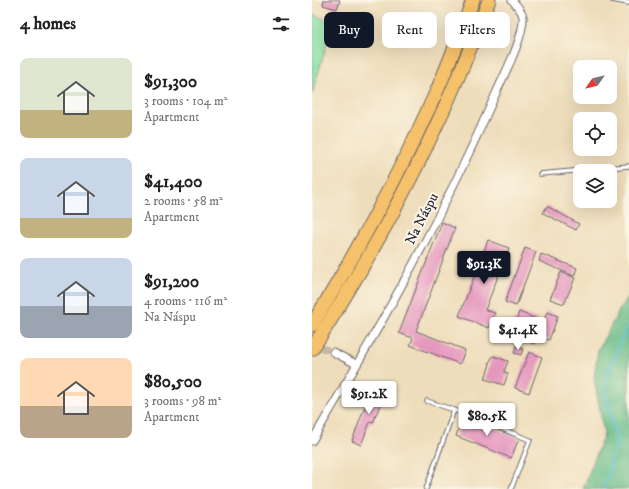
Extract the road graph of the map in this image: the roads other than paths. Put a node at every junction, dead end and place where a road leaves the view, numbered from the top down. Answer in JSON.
{"nodes":[{"id":1,"x":473,"y":0,"type":"edge"},
{"id":2,"x":489,"y":0,"type":"edge"},
{"id":3,"x":512,"y":0,"type":"edge"},
{"id":4,"x":612,"y":0,"type":"edge"},
{"id":5,"x":629,"y":3,"type":"edge"},
{"id":6,"x":629,"y":166,"type":"edge"},
{"id":7,"x":540,"y":174,"type":"dead end"},
{"id":8,"x":312,"y":325,"type":"edge"},
{"id":9,"x":312,"y":350,"type":"edge"},
{"id":10,"x":333,"y":352,"type":"tunnel mouth"},
{"id":11,"x":356,"y":364,"type":"junction"},
{"id":12,"x":427,"y":401,"type":"dead end"},
{"id":13,"x":454,"y":410,"type":"junction"},
{"id":14,"x":312,"y":441,"type":"edge"},
{"id":15,"x":426,"y":489,"type":"edge"},
{"id":16,"x":511,"y":489,"type":"edge"}],
"edges":[{"from":1,"to":8,"type":"highway"},
{"from":2,"to":9,"type":"highway"},
{"from":3,"to":11,"type":"street","name":"Na Náspu"},
{"from":4,"to":5,"type":"lane"},
{"from":6,"to":7,"type":"lane"},
{"from":10,"to":11,"type":"street"},
{"from":11,"to":14,"type":"street","name":"Na Náspu"},
{"from":12,"to":13,"type":"lane"},
{"from":13,"to":15,"type":"lane"},
{"from":13,"to":16,"type":"lane"}]}
